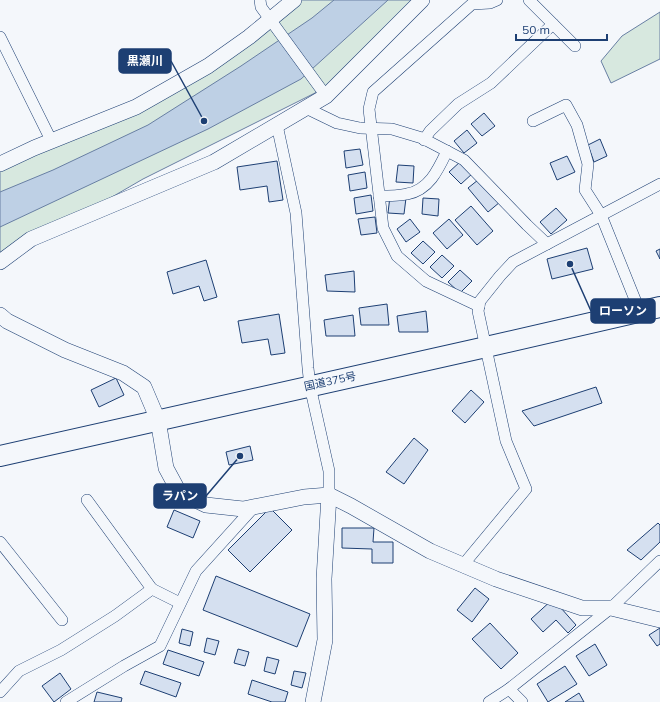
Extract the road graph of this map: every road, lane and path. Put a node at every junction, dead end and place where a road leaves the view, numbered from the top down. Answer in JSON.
{"nodes":[{"id":1,"x":260,"y":0,"type":"edge"},
{"id":2,"x":294,"y":0,"type":"edge"},
{"id":3,"x":422,"y":0,"type":"edge"},
{"id":4,"x":496,"y":0,"type":"edge"},
{"id":5,"x":529,"y":0,"type":"edge"},
{"id":6,"x":272,"y":21,"type":"junction"},
{"id":7,"x":553,"y":24,"type":"junction"},
{"id":8,"x":0,"y":37,"type":"edge"},
{"id":9,"x":575,"y":46,"type":"dead end"},
{"id":10,"x":323,"y":92,"type":"junction"},
{"id":11,"x":306,"y":108,"type":"junction"},
{"id":12,"x":533,"y":121,"type":"dead end"},
{"id":13,"x":277,"y":125,"type":"junction"},
{"id":14,"x":371,"y":128,"type":"junction"},
{"id":15,"x":424,"y":140,"type":"junction"},
{"id":16,"x":52,"y":142,"type":"junction"},
{"id":17,"x":447,"y":151,"type":"junction"},
{"id":18,"x":0,"y":164,"type":"edge"},
{"id":19,"x":660,"y":184,"type":"edge"},
{"id":20,"x":379,"y":196,"type":"junction"},
{"id":21,"x":601,"y":215,"type":"junction"},
{"id":22,"x":547,"y":244,"type":"junction"},
{"id":23,"x":0,"y":262,"type":"edge"},
{"id":24,"x":479,"y":306,"type":"junction"},
{"id":25,"x":660,"y":307,"type":"edge"},
{"id":26,"x":640,"y":312,"type":"junction"},
{"id":27,"x":0,"y":315,"type":"edge"},
{"id":28,"x":486,"y":347,"type":"junction"},
{"id":29,"x":310,"y":386,"type":"junction"},
{"id":30,"x":158,"y":420,"type":"junction"},
{"id":31,"x":0,"y":456,"type":"edge"},
{"id":32,"x":329,"y":495,"type":"junction"},
{"id":33,"x":87,"y":500,"type":"dead end"},
{"id":34,"x":253,"y":508,"type":"junction"},
{"id":35,"x":0,"y":542,"type":"edge"},
{"id":36,"x":660,"y":561,"type":"edge"},
{"id":37,"x":463,"y":565,"type":"junction"},
{"id":38,"x":152,"y":589,"type":"junction"},
{"id":39,"x":180,"y":603,"type":"junction"},
{"id":40,"x":611,"y":608,"type":"junction"},
{"id":41,"x":62,"y":620,"type":"dead end"},
{"id":42,"x":660,"y":620,"type":"edge"},
{"id":43,"x":509,"y":689,"type":"junction"},
{"id":44,"x":0,"y":692,"type":"edge"},
{"id":45,"x":66,"y":702,"type":"edge"},
{"id":46,"x":313,"y":702,"type":"edge"},
{"id":47,"x":489,"y":702,"type":"edge"},
{"id":48,"x":522,"y":702,"type":"edge"}],
"edges":[{"from":1,"to":6,"type":"street"},
{"from":2,"to":6,"type":"street"},
{"from":3,"to":10,"type":"street"},
{"from":4,"to":14,"type":"street"},
{"from":5,"to":7,"type":"street"},
{"from":6,"to":10,"type":"street"},
{"from":6,"to":16,"type":"street"},
{"from":7,"to":9,"type":"street"},
{"from":7,"to":15,"type":"street"},
{"from":8,"to":16,"type":"street"},
{"from":10,"to":11,"type":"street"},
{"from":11,"to":13,"type":"street"},
{"from":11,"to":14,"type":"street"},
{"from":12,"to":21,"type":"street"},
{"from":13,"to":23,"type":"street"},
{"from":13,"to":29,"type":"street"},
{"from":14,"to":15,"type":"street"},
{"from":14,"to":20,"type":"street"},
{"from":15,"to":17,"type":"street"},
{"from":16,"to":18,"type":"street"},
{"from":17,"to":20,"type":"street"},
{"from":17,"to":22,"type":"street"},
{"from":19,"to":21,"type":"street"},
{"from":20,"to":24,"type":"street"},
{"from":21,"to":22,"type":"street"},
{"from":21,"to":26,"type":"street"},
{"from":22,"to":24,"type":"street"},
{"from":24,"to":28,"type":"street"},
{"from":25,"to":26,"type":"highway","name":"国道375号"},
{"from":26,"to":28,"type":"highway","name":"国道375号"},
{"from":27,"to":30,"type":"street"},
{"from":28,"to":29,"type":"highway","name":"国道375号"},
{"from":28,"to":37,"type":"street"},
{"from":29,"to":30,"type":"highway","name":"国道375号"},
{"from":29,"to":32,"type":"street"},
{"from":30,"to":31,"type":"highway","name":"国道375号"},
{"from":30,"to":34,"type":"street"},
{"from":32,"to":34,"type":"street"},
{"from":32,"to":37,"type":"street"},
{"from":32,"to":46,"type":"street"},
{"from":33,"to":38,"type":"street"},
{"from":34,"to":39,"type":"street"},
{"from":35,"to":41,"type":"street"},
{"from":36,"to":40,"type":"street"},
{"from":37,"to":40,"type":"street"},
{"from":38,"to":39,"type":"street"},
{"from":38,"to":44,"type":"street"},
{"from":39,"to":45,"type":"street"},
{"from":40,"to":42,"type":"street"},
{"from":40,"to":43,"type":"street"},
{"from":43,"to":47,"type":"street"},
{"from":43,"to":48,"type":"street"}]}
